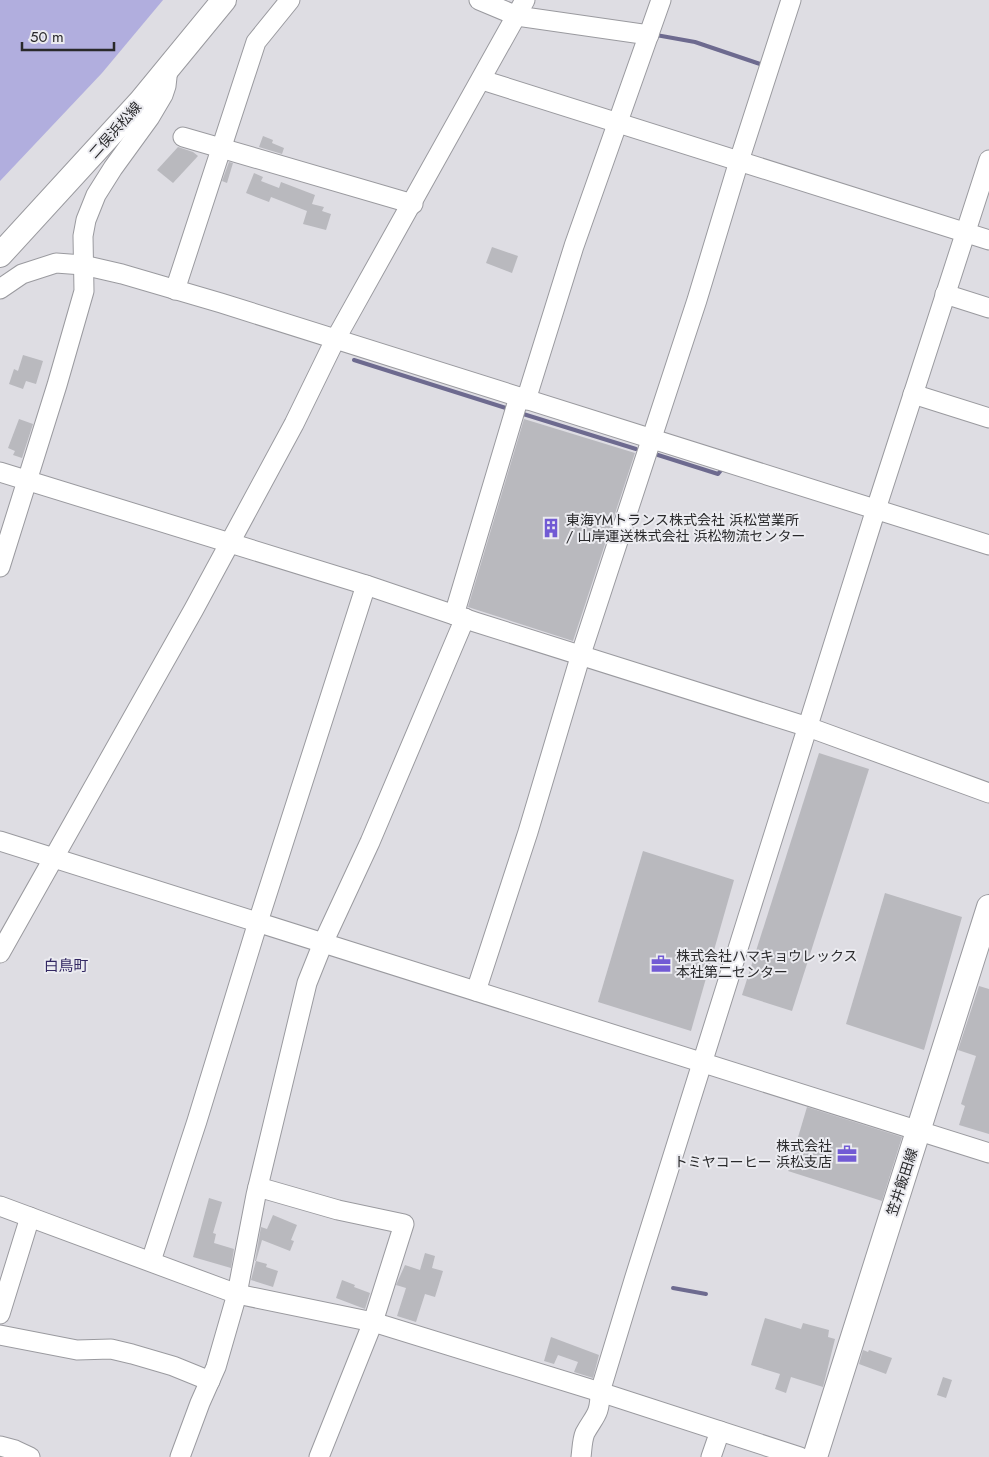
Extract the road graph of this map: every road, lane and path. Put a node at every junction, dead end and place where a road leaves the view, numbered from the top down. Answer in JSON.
{"nodes":[{"id":1,"x":224,"y":0,"type":"edge"},
{"id":2,"x":290,"y":0,"type":"edge"},
{"id":3,"x":479,"y":0,"type":"edge"},
{"id":4,"x":661,"y":0,"type":"edge"},
{"id":5,"x":791,"y":0,"type":"edge"},
{"id":6,"x":521,"y":8,"type":"edge"},
{"id":7,"x":649,"y":35,"type":"junction"},
{"id":8,"x":168,"y":67,"type":"junction"},
{"id":9,"x":482,"y":80,"type":"junction"},
{"id":10,"x":618,"y":122,"type":"junction"},
{"id":11,"x":183,"y":137,"type":"dead end"},
{"id":12,"x":222,"y":148,"type":"junction"},
{"id":13,"x":739,"y":160,"type":"junction"},
{"id":14,"x":989,"y":160,"type":"edge"},
{"id":15,"x":412,"y":204,"type":"junction"},
{"id":16,"x":965,"y":233,"type":"junction"},
{"id":17,"x":989,"y":240,"type":"edge"},
{"id":18,"x":0,"y":255,"type":"edge"},
{"id":19,"x":83,"y":264,"type":"junction"},
{"id":20,"x":0,"y":289,"type":"edge"},
{"id":21,"x":175,"y":290,"type":"junction"},
{"id":22,"x":945,"y":294,"type":"junction"},
{"id":23,"x":989,"y":308,"type":"edge"},
{"id":24,"x":336,"y":340,"type":"junction"},
{"id":25,"x":913,"y":394,"type":"junction"},
{"id":26,"x":519,"y":405,"type":"junction"},
{"id":27,"x":989,"y":418,"type":"edge"},
{"id":28,"x":651,"y":440,"type":"junction"},
{"id":29,"x":0,"y":472,"type":"edge"},
{"id":30,"x":26,"y":480,"type":"junction"},
{"id":31,"x":876,"y":509,"type":"junction"},
{"id":32,"x":229,"y":543,"type":"junction"},
{"id":33,"x":989,"y":545,"type":"edge"},
{"id":34,"x":0,"y":567,"type":"edge"},
{"id":35,"x":366,"y":585,"type":"junction"},
{"id":36,"x":459,"y":616,"type":"junction"},
{"id":37,"x":581,"y":654,"type":"junction"},
{"id":38,"x":808,"y":727,"type":"junction"},
{"id":39,"x":989,"y":792,"type":"edge"},
{"id":40,"x":0,"y":841,"type":"edge"},
{"id":41,"x":54,"y":859,"type":"junction"},
{"id":42,"x":989,"y":907,"type":"edge"},
{"id":43,"x":258,"y":922,"type":"junction"},
{"id":44,"x":323,"y":943,"type":"junction"},
{"id":45,"x":0,"y":954,"type":"edge"},
{"id":46,"x":476,"y":992,"type":"junction"},
{"id":47,"x":702,"y":1064,"type":"junction"},
{"id":48,"x":919,"y":1132,"type":"junction"},
{"id":49,"x":989,"y":1154,"type":"edge"},
{"id":50,"x":258,"y":1187,"type":"junction"},
{"id":51,"x":0,"y":1206,"type":"edge"},
{"id":52,"x":30,"y":1217,"type":"junction"},
{"id":53,"x":151,"y":1261,"type":"junction"},
{"id":54,"x":236,"y":1294,"type":"junction"},
{"id":55,"x":0,"y":1314,"type":"edge"},
{"id":56,"x":373,"y":1322,"type":"junction"},
{"id":57,"x":0,"y":1335,"type":"edge"},
{"id":58,"x":210,"y":1381,"type":"junction"},
{"id":59,"x":600,"y":1392,"type":"junction"},
{"id":60,"x":720,"y":1431,"type":"junction"},
{"id":61,"x":0,"y":1446,"type":"edge"},
{"id":62,"x":30,"y":1457,"type":"edge"},
{"id":63,"x":180,"y":1457,"type":"edge"},
{"id":64,"x":319,"y":1457,"type":"edge"},
{"id":65,"x":581,"y":1457,"type":"edge"},
{"id":66,"x":711,"y":1457,"type":"edge"},
{"id":67,"x":800,"y":1457,"type":"edge"},
{"id":68,"x":815,"y":1457,"type":"edge"}],
"edges":[{"from":1,"to":8,"type":"main road","name":"二俣浜松線"},
{"from":2,"to":12,"type":"street"},
{"from":3,"to":6,"type":"street"},
{"from":4,"to":7,"type":"street"},
{"from":5,"to":13,"type":"street"},
{"from":6,"to":7,"type":"street"},
{"from":6,"to":9,"type":"street"},
{"from":7,"to":10,"type":"street"},
{"from":8,"to":18,"type":"main road","name":"二俣浜松線"},
{"from":8,"to":19,"type":"street"},
{"from":9,"to":10,"type":"street"},
{"from":9,"to":15,"type":"street"},
{"from":10,"to":13,"type":"street"},
{"from":10,"to":26,"type":"street"},
{"from":11,"to":12,"type":"street"},
{"from":12,"to":15,"type":"street"},
{"from":12,"to":21,"type":"street"},
{"from":13,"to":16,"type":"street"},
{"from":13,"to":28,"type":"street"},
{"from":14,"to":16,"type":"street"},
{"from":15,"to":24,"type":"street"},
{"from":16,"to":17,"type":"street"},
{"from":16,"to":22,"type":"street"},
{"from":19,"to":20,"type":"street"},
{"from":19,"to":21,"type":"street"},
{"from":19,"to":30,"type":"street"},
{"from":21,"to":24,"type":"street"},
{"from":22,"to":23,"type":"street"},
{"from":22,"to":25,"type":"street"},
{"from":24,"to":26,"type":"street"},
{"from":24,"to":32,"type":"street"},
{"from":25,"to":27,"type":"street"},
{"from":25,"to":31,"type":"street"},
{"from":26,"to":28,"type":"street"},
{"from":26,"to":36,"type":"street"},
{"from":28,"to":31,"type":"street"},
{"from":28,"to":37,"type":"street"},
{"from":29,"to":30,"type":"street"},
{"from":30,"to":32,"type":"street"},
{"from":30,"to":34,"type":"street"},
{"from":31,"to":33,"type":"street"},
{"from":31,"to":38,"type":"street"},
{"from":32,"to":35,"type":"street"},
{"from":32,"to":41,"type":"street"},
{"from":35,"to":36,"type":"street"},
{"from":35,"to":43,"type":"street"},
{"from":36,"to":37,"type":"street"},
{"from":36,"to":44,"type":"street"},
{"from":37,"to":38,"type":"street"},
{"from":37,"to":46,"type":"street"},
{"from":38,"to":39,"type":"street"},
{"from":38,"to":47,"type":"street"},
{"from":40,"to":41,"type":"street"},
{"from":41,"to":43,"type":"street"},
{"from":41,"to":45,"type":"street"},
{"from":42,"to":48,"type":"main road","name":"笠井飯田線"},
{"from":43,"to":44,"type":"street"},
{"from":43,"to":53,"type":"street"},
{"from":44,"to":46,"type":"street"},
{"from":44,"to":50,"type":"street"},
{"from":46,"to":47,"type":"street"},
{"from":47,"to":48,"type":"street"},
{"from":47,"to":59,"type":"street"},
{"from":48,"to":49,"type":"street"},
{"from":48,"to":68,"type":"main road","name":"笠井飯田線"},
{"from":50,"to":54,"type":"street"},
{"from":50,"to":56,"type":"street"},
{"from":51,"to":52,"type":"street"},
{"from":52,"to":53,"type":"street"},
{"from":52,"to":55,"type":"street"},
{"from":53,"to":54,"type":"street"},
{"from":54,"to":56,"type":"street"},
{"from":54,"to":58,"type":"street"},
{"from":56,"to":59,"type":"street"},
{"from":56,"to":64,"type":"street"},
{"from":57,"to":58,"type":"street"},
{"from":58,"to":63,"type":"street"},
{"from":59,"to":60,"type":"street"},
{"from":59,"to":65,"type":"street"},
{"from":60,"to":66,"type":"street"},
{"from":60,"to":67,"type":"street"},
{"from":61,"to":62,"type":"street"}]}
